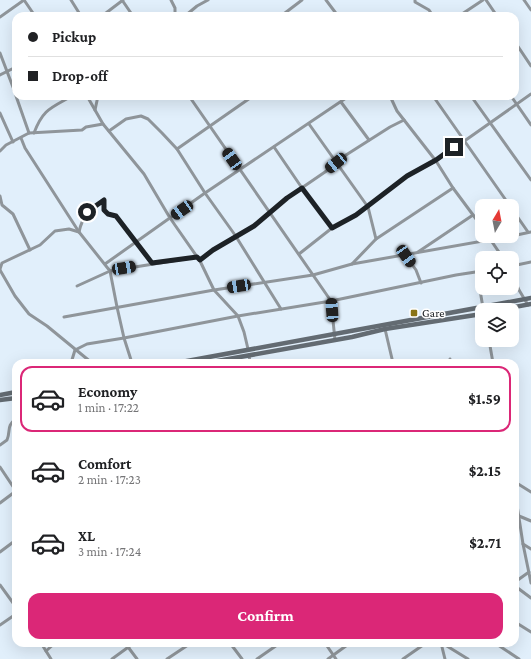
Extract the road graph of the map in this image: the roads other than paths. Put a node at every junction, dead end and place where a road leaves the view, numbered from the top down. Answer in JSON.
{"nodes":[{"id":1,"x":24,"y":0,"type":"edge"},
{"id":2,"x":71,"y":0,"type":"edge"},
{"id":3,"x":123,"y":0,"type":"edge"},
{"id":4,"x":171,"y":0,"type":"edge"},
{"id":5,"x":208,"y":0,"type":"edge"},
{"id":6,"x":302,"y":0,"type":"edge"},
{"id":7,"x":326,"y":0,"type":"edge"},
{"id":8,"x":415,"y":0,"type":"edge"},
{"id":9,"x":483,"y":0,"type":"edge"},
{"id":10,"x":486,"y":0,"type":"edge"},
{"id":11,"x":524,"y":0,"type":"edge"},
{"id":12,"x":18,"y":2,"type":"edge"},
{"id":13,"x":531,"y":10,"type":"edge"},
{"id":14,"x":32,"y":12,"type":"edge"},
{"id":15,"x":78,"y":12,"type":"edge"},
{"id":16,"x":107,"y":12,"type":"edge"},
{"id":17,"x":130,"y":12,"type":"edge"},
{"id":18,"x":175,"y":12,"type":"edge"},
{"id":19,"x":190,"y":12,"type":"edge"},
{"id":20,"x":286,"y":12,"type":"edge"},
{"id":21,"x":335,"y":12,"type":"edge"},
{"id":22,"x":430,"y":12,"type":"edge"},
{"id":23,"x":465,"y":12,"type":"edge"},
{"id":24,"x":494,"y":12,"type":"edge"},
{"id":25,"x":0,"y":17,"type":"edge"},
{"id":26,"x":519,"y":48,"type":"edge"},
{"id":27,"x":0,"y":53,"type":"edge"},
{"id":28,"x":531,"y":66,"type":"edge"},
{"id":29,"x":12,"y":69,"type":"edge"},
{"id":30,"x":8,"y":71,"type":"junction"},
{"id":31,"x":0,"y":75,"type":"edge"},
{"id":32,"x":12,"y":83,"type":"edge"},
{"id":33,"x":531,"y":94,"type":"edge"},
{"id":34,"x":18,"y":100,"type":"edge"},
{"id":35,"x":65,"y":100,"type":"edge"},
{"id":36,"x":89,"y":100,"type":"edge"},
{"id":37,"x":97,"y":100,"type":"edge"},
{"id":38,"x":192,"y":100,"type":"edge"},
{"id":39,"x":247,"y":100,"type":"edge"},
{"id":40,"x":344,"y":100,"type":"edge"},
{"id":41,"x":392,"y":100,"type":"edge"},
{"id":42,"x":436,"y":100,"type":"edge"},
{"id":43,"x":474,"y":100,"type":"edge"},
{"id":44,"x":514,"y":100,"type":"edge"},
{"id":45,"x":341,"y":102,"type":"junction"},
{"id":46,"x":516,"y":103,"type":"junction"},
{"id":47,"x":95,"y":110,"type":"junction"},
{"id":48,"x":0,"y":113,"type":"edge"},
{"id":49,"x":404,"y":120,"type":"junction"},
{"id":50,"x":489,"y":122,"type":"junction"},
{"id":51,"x":103,"y":124,"type":"junction"},
{"id":52,"x":309,"y":124,"type":"junction"},
{"id":53,"x":531,"y":125,"type":"edge"},
{"id":54,"x":210,"y":126,"type":"junction"},
{"id":55,"x":109,"y":131,"type":"junction"},
{"id":56,"x":29,"y":133,"type":"junction"},
{"id":57,"x":34,"y":133,"type":"junction"},
{"id":58,"x":21,"y":138,"type":"junction"},
{"id":59,"x":369,"y":140,"type":"junction"},
{"id":60,"x":464,"y":141,"type":"junction"},
{"id":61,"x":13,"y":142,"type":"junction"},
{"id":62,"x":274,"y":147,"type":"junction"},
{"id":63,"x":177,"y":149,"type":"junction"},
{"id":64,"x":0,"y":151,"type":"edge"},
{"id":65,"x":436,"y":160,"type":"junction"},
{"id":66,"x":336,"y":163,"type":"junction"},
{"id":67,"x":240,"y":170,"type":"junction"},
{"id":68,"x":531,"y":180,"type":"edge"},
{"id":69,"x":302,"y":188,"type":"junction"},
{"id":70,"x":453,"y":188,"type":"junction"},
{"id":71,"x":205,"y":193,"type":"junction"},
{"id":72,"x":0,"y":196,"type":"edge"},
{"id":73,"x":505,"y":199,"type":"edge"},
{"id":74,"x":368,"y":207,"type":"junction"},
{"id":75,"x":270,"y":213,"type":"junction"},
{"id":76,"x":473,"y":215,"type":"junction"},
{"id":77,"x":170,"y":218,"type":"junction"},
{"id":78,"x":475,"y":218,"type":"edge"},
{"id":79,"x":519,"y":218,"type":"edge"},
{"id":80,"x":332,"y":228,"type":"junction"},
{"id":81,"x":79,"y":232,"type":"junction"},
{"id":82,"x":530,"y":232,"type":"edge"},
{"id":83,"x":519,"y":234,"type":"edge"},
{"id":84,"x":235,"y":236,"type":"junction"},
{"id":85,"x":376,"y":239,"type":"junction"},
{"id":86,"x":137,"y":242,"type":"junction"},
{"id":87,"x":475,"y":243,"type":"edge"},
{"id":88,"x":30,"y":250,"type":"junction"},
{"id":89,"x":417,"y":253,"type":"junction"},
{"id":90,"x":299,"y":254,"type":"junction"},
{"id":91,"x":406,"y":256,"type":"junction"},
{"id":92,"x":197,"y":257,"type":"junction"},
{"id":93,"x":200,"y":260,"type":"junction"},
{"id":94,"x":531,"y":262,"type":"edge"},
{"id":95,"x":152,"y":263,"type":"junction"},
{"id":96,"x":105,"y":264,"type":"junction"},
{"id":97,"x":352,"y":264,"type":"junction"},
{"id":98,"x":519,"y":265,"type":"edge"},
{"id":99,"x":0,"y":270,"type":"edge"},
{"id":100,"x":110,"y":271,"type":"junction"},
{"id":101,"x":475,"y":272,"type":"edge"},
{"id":102,"x":313,"y":275,"type":"junction"},
{"id":103,"x":263,"y":282,"type":"junction"},
{"id":104,"x":421,"y":283,"type":"junction"},
{"id":105,"x":77,"y":286,"type":"dead end"},
{"id":106,"x":214,"y":290,"type":"junction"},
{"id":107,"x":519,"y":290,"type":"edge"},
{"id":108,"x":531,"y":298,"type":"edge"},
{"id":109,"x":525,"y":300,"type":"junction"},
{"id":110,"x":331,"y":301,"type":"junction"},
{"id":111,"x":509,"y":303,"type":"edge"},
{"id":112,"x":530,"y":305,"type":"edge"},
{"id":113,"x":117,"y":307,"type":"junction"},
{"id":114,"x":519,"y":307,"type":"edge"},
{"id":115,"x":281,"y":309,"type":"junction"},
{"id":116,"x":475,"y":310,"type":"edge"},
{"id":117,"x":475,"y":315,"type":"edge"},
{"id":118,"x":64,"y":316,"type":"dead end"},
{"id":119,"x":238,"y":316,"type":"junction"},
{"id":120,"x":385,"y":327,"type":"junction"},
{"id":121,"x":334,"y":334,"type":"junction"},
{"id":122,"x":124,"y":338,"type":"junction"},
{"id":123,"x":335,"y":340,"type":"junction"},
{"id":124,"x":490,"y":347,"type":"edge"},
{"id":125,"x":75,"y":350,"type":"junction"},
{"id":126,"x":248,"y":352,"type":"junction"},
{"id":127,"x":72,"y":359,"type":"edge"},
{"id":128,"x":87,"y":359,"type":"edge"},
{"id":129,"x":131,"y":359,"type":"edge"},
{"id":130,"x":202,"y":359,"type":"edge"},
{"id":131,"x":221,"y":359,"type":"edge"},
{"id":132,"x":249,"y":359,"type":"edge"},
{"id":133,"x":392,"y":359,"type":"edge"},
{"id":134,"x":492,"y":359,"type":"edge"},
{"id":135,"x":12,"y":393,"type":"edge"},
{"id":136,"x":0,"y":395,"type":"edge"},
{"id":137,"x":12,"y":398,"type":"edge"},
{"id":138,"x":0,"y":400,"type":"edge"},
{"id":139,"x":12,"y":422,"type":"edge"},
{"id":140,"x":0,"y":445,"type":"edge"},
{"id":141,"x":0,"y":467,"type":"edge"},
{"id":142,"x":519,"y":484,"type":"edge"},
{"id":143,"x":12,"y":485,"type":"edge"},
{"id":144,"x":531,"y":492,"type":"edge"},
{"id":145,"x":12,"y":494,"type":"edge"},
{"id":146,"x":0,"y":503,"type":"edge"},
{"id":147,"x":519,"y":515,"type":"edge"},
{"id":148,"x":531,"y":521,"type":"edge"},
{"id":149,"x":519,"y":524,"type":"edge"},
{"id":150,"x":12,"y":543,"type":"edge"},
{"id":151,"x":523,"y":544,"type":"junction"},
{"id":152,"x":531,"y":549,"type":"edge"},
{"id":153,"x":0,"y":552,"type":"edge"},
{"id":154,"x":530,"y":573,"type":"edge"},
{"id":155,"x":519,"y":580,"type":"edge"},
{"id":156,"x":531,"y":583,"type":"edge"},
{"id":157,"x":0,"y":585,"type":"edge"},
{"id":158,"x":519,"y":589,"type":"edge"},
{"id":159,"x":531,"y":598,"type":"edge"},
{"id":160,"x":12,"y":602,"type":"edge"},
{"id":161,"x":12,"y":617,"type":"edge"},
{"id":162,"x":519,"y":624,"type":"edge"},
{"id":163,"x":0,"y":625,"type":"edge"},
{"id":164,"x":531,"y":632,"type":"edge"},
{"id":165,"x":43,"y":647,"type":"edge"},
{"id":166,"x":50,"y":647,"type":"edge"},
{"id":167,"x":128,"y":647,"type":"joint"},
{"id":168,"x":185,"y":647,"type":"edge"},
{"id":169,"x":233,"y":647,"type":"edge"},
{"id":170,"x":274,"y":647,"type":"edge"},
{"id":171,"x":328,"y":647,"type":"edge"},
{"id":172,"x":344,"y":647,"type":"edge"},
{"id":173,"x":420,"y":647,"type":"edge"},
{"id":174,"x":442,"y":647,"type":"edge"},
{"id":175,"x":447,"y":647,"type":"edge"},
{"id":176,"x":501,"y":647,"type":"edge"},
{"id":177,"x":46,"y":651,"type":"junction"},
{"id":178,"x":333,"y":655,"type":"junction"},
{"id":179,"x":51,"y":659,"type":"edge"},
{"id":180,"x":112,"y":659,"type":"edge"},
{"id":181,"x":137,"y":659,"type":"edge"},
{"id":182,"x":167,"y":659,"type":"edge"},
{"id":183,"x":242,"y":659,"type":"edge"},
{"id":184,"x":257,"y":659,"type":"edge"},
{"id":185,"x":328,"y":659,"type":"edge"},
{"id":186,"x":336,"y":659,"type":"edge"},
{"id":187,"x":403,"y":659,"type":"edge"},
{"id":188,"x":444,"y":659,"type":"edge"},
{"id":189,"x":468,"y":659,"type":"edge"},
{"id":190,"x":519,"y":659,"type":"edge"}],
"edges":[{"from":1,"to":12,"type":"street"},
{"from":1,"to":14,"type":"street"},
{"from":2,"to":15,"type":"street"},
{"from":3,"to":16,"type":"street"},
{"from":3,"to":17,"type":"street"},
{"from":4,"to":18,"type":"street"},
{"from":5,"to":19,"type":"street"},
{"from":6,"to":20,"type":"street"},
{"from":7,"to":21,"type":"street"},
{"from":8,"to":22,"type":"street"},
{"from":9,"to":23,"type":"street"},
{"from":10,"to":24,"type":"street"},
{"from":11,"to":13,"type":"street"},
{"from":12,"to":25,"type":"street"},
{"from":26,"to":28,"type":"street"},
{"from":27,"to":30,"type":"street"},
{"from":29,"to":30,"type":"street"},
{"from":30,"to":31,"type":"street"},
{"from":30,"to":32,"type":"street"},
{"from":33,"to":46,"type":"street"},
{"from":34,"to":56,"type":"street"},
{"from":35,"to":57,"type":"street"},
{"from":36,"to":47,"type":"street"},
{"from":37,"to":47,"type":"street"},
{"from":38,"to":54,"type":"street"},
{"from":39,"to":54,"type":"street"},
{"from":40,"to":45,"type":"street"},
{"from":41,"to":49,"type":"street"},
{"from":42,"to":60,"type":"street"},
{"from":43,"to":50,"type":"street"},
{"from":44,"to":46,"type":"street"},
{"from":45,"to":52,"type":"street"},
{"from":45,"to":59,"type":"street"},
{"from":46,"to":50,"type":"street"},
{"from":46,"to":53,"type":"street"},
{"from":47,"to":51,"type":"street"},
{"from":48,"to":61,"type":"street"},
{"from":49,"to":59,"type":"street"},
{"from":49,"to":65,"type":"street"},
{"from":50,"to":60,"type":"street"},
{"from":50,"to":68,"type":"street"},
{"from":51,"to":55,"type":"street"},
{"from":51,"to":57,"type":"street"},
{"from":52,"to":62,"type":"street"},
{"from":52,"to":66,"type":"street"},
{"from":54,"to":63,"type":"street"},
{"from":54,"to":67,"type":"street"},
{"from":55,"to":63,"type":"street"},
{"from":55,"to":77,"type":"street"},
{"from":56,"to":57,"type":"street"},
{"from":56,"to":58,"type":"street"},
{"from":58,"to":61,"type":"street"},
{"from":58,"to":81,"type":"street"},
{"from":59,"to":66,"type":"street"},
{"from":60,"to":65,"type":"street"},
{"from":60,"to":73,"type":"street"},
{"from":61,"to":64,"type":"street"},
{"from":62,"to":67,"type":"street"},
{"from":62,"to":69,"type":"street"},
{"from":63,"to":71,"type":"street"},
{"from":65,"to":70,"type":"street"},
{"from":65,"to":74,"type":"street"},
{"from":66,"to":69,"type":"street"},
{"from":66,"to":74,"type":"street"},
{"from":67,"to":71,"type":"street"},
{"from":67,"to":75,"type":"street"},
{"from":69,"to":75,"type":"street"},
{"from":69,"to":80,"type":"street"},
{"from":70,"to":76,"type":"street"},
{"from":70,"to":85,"type":"street"},
{"from":71,"to":77,"type":"street"},
{"from":71,"to":84,"type":"street"},
{"from":72,"to":88,"type":"street"},
{"from":74,"to":80,"type":"street"},
{"from":74,"to":85,"type":"street"},
{"from":75,"to":84,"type":"street"},
{"from":75,"to":90,"type":"street"},
{"from":76,"to":78,"type":"street"},
{"from":76,"to":89,"type":"street"},
{"from":77,"to":86,"type":"street"},
{"from":77,"to":92,"type":"street"},
{"from":79,"to":82,"type":"street"},
{"from":80,"to":90,"type":"street"},
{"from":81,"to":86,"type":"street"},
{"from":81,"to":88,"type":"street"},
{"from":81,"to":96,"type":"street"},
{"from":82,"to":83,"type":"street"},
{"from":84,"to":93,"type":"street"},
{"from":84,"to":103,"type":"street"},
{"from":85,"to":97,"type":"street"},
{"from":86,"to":95,"type":"street"},
{"from":86,"to":96,"type":"street"},
{"from":87,"to":89,"type":"street"},
{"from":88,"to":99,"type":"street"},
{"from":89,"to":91,"type":"street"},
{"from":90,"to":102,"type":"street"},
{"from":91,"to":97,"type":"street"},
{"from":91,"to":104,"type":"street"},
{"from":92,"to":93,"type":"street"},
{"from":92,"to":95,"type":"street"},
{"from":93,"to":106,"type":"street"},
{"from":94,"to":98,"type":"street"},
{"from":95,"to":100,"type":"street"},
{"from":96,"to":100,"type":"street"},
{"from":97,"to":102,"type":"street"},
{"from":99,"to":125,"type":"street"},
{"from":100,"to":105,"type":"street"},
{"from":100,"to":113,"type":"street"},
{"from":101,"to":104,"type":"street"},
{"from":102,"to":103,"type":"street"},
{"from":102,"to":110,"type":"street"},
{"from":103,"to":106,"type":"street"},
{"from":103,"to":115,"type":"street"},
{"from":104,"to":110,"type":"street"},
{"from":106,"to":113,"type":"street"},
{"from":106,"to":119,"type":"street"},
{"from":107,"to":109,"type":"street"},
{"from":108,"to":109,"type":"main road"},
{"from":109,"to":111,"type":"main road"},
{"from":109,"to":112,"type":"street"},
{"from":110,"to":115,"type":"street"},
{"from":110,"to":121,"type":"street"},
{"from":112,"to":114,"type":"main road"},
{"from":113,"to":118,"type":"street"},
{"from":113,"to":122,"type":"street"},
{"from":115,"to":119,"type":"street"},
{"from":116,"to":120,"type":"main road"},
{"from":117,"to":120,"type":"main road"},
{"from":119,"to":122,"type":"street"},
{"from":119,"to":126,"type":"street"},
{"from":120,"to":121,"type":"main road"},
{"from":120,"to":123,"type":"main road"},
{"from":120,"to":133,"type":"street"},
{"from":121,"to":123,"type":"street"},
{"from":121,"to":126,"type":"main road"},
{"from":122,"to":125,"type":"street"},
{"from":122,"to":129,"type":"street"},
{"from":123,"to":126,"type":"main road"},
{"from":124,"to":134,"type":"street"},
{"from":125,"to":127,"type":"street"},
{"from":125,"to":128,"type":"street"},
{"from":126,"to":130,"type":"main road"},
{"from":126,"to":131,"type":"main road"},
{"from":126,"to":132,"type":"street"},
{"from":135,"to":136,"type":"main road"},
{"from":137,"to":138,"type":"main road"},
{"from":139,"to":140,"type":"street"},
{"from":141,"to":143,"type":"street"},
{"from":142,"to":144,"type":"street"},
{"from":145,"to":146,"type":"street"},
{"from":147,"to":148,"type":"street"},
{"from":149,"to":151,"type":"street"},
{"from":150,"to":153,"type":"street"},
{"from":151,"to":152,"type":"street"},
{"from":151,"to":154,"type":"street"},
{"from":154,"to":155,"type":"street"},
{"from":154,"to":156,"type":"street"},
{"from":157,"to":160,"type":"street"},
{"from":158,"to":159,"type":"street"},
{"from":161,"to":163,"type":"street"},
{"from":162,"to":164,"type":"street"},
{"from":165,"to":177,"type":"street"},
{"from":166,"to":177,"type":"street"},
{"from":167,"to":180,"type":"street"},
{"from":167,"to":181,"type":"street"},
{"from":168,"to":182,"type":"street"},
{"from":169,"to":183,"type":"street"},
{"from":170,"to":184,"type":"street"},
{"from":171,"to":178,"type":"street"},
{"from":172,"to":178,"type":"street"},
{"from":173,"to":187,"type":"street"},
{"from":174,"to":188,"type":"street"},
{"from":175,"to":189,"type":"street"},
{"from":176,"to":190,"type":"street"},
{"from":177,"to":179,"type":"street"},
{"from":178,"to":185,"type":"street"},
{"from":178,"to":186,"type":"street"}]}
